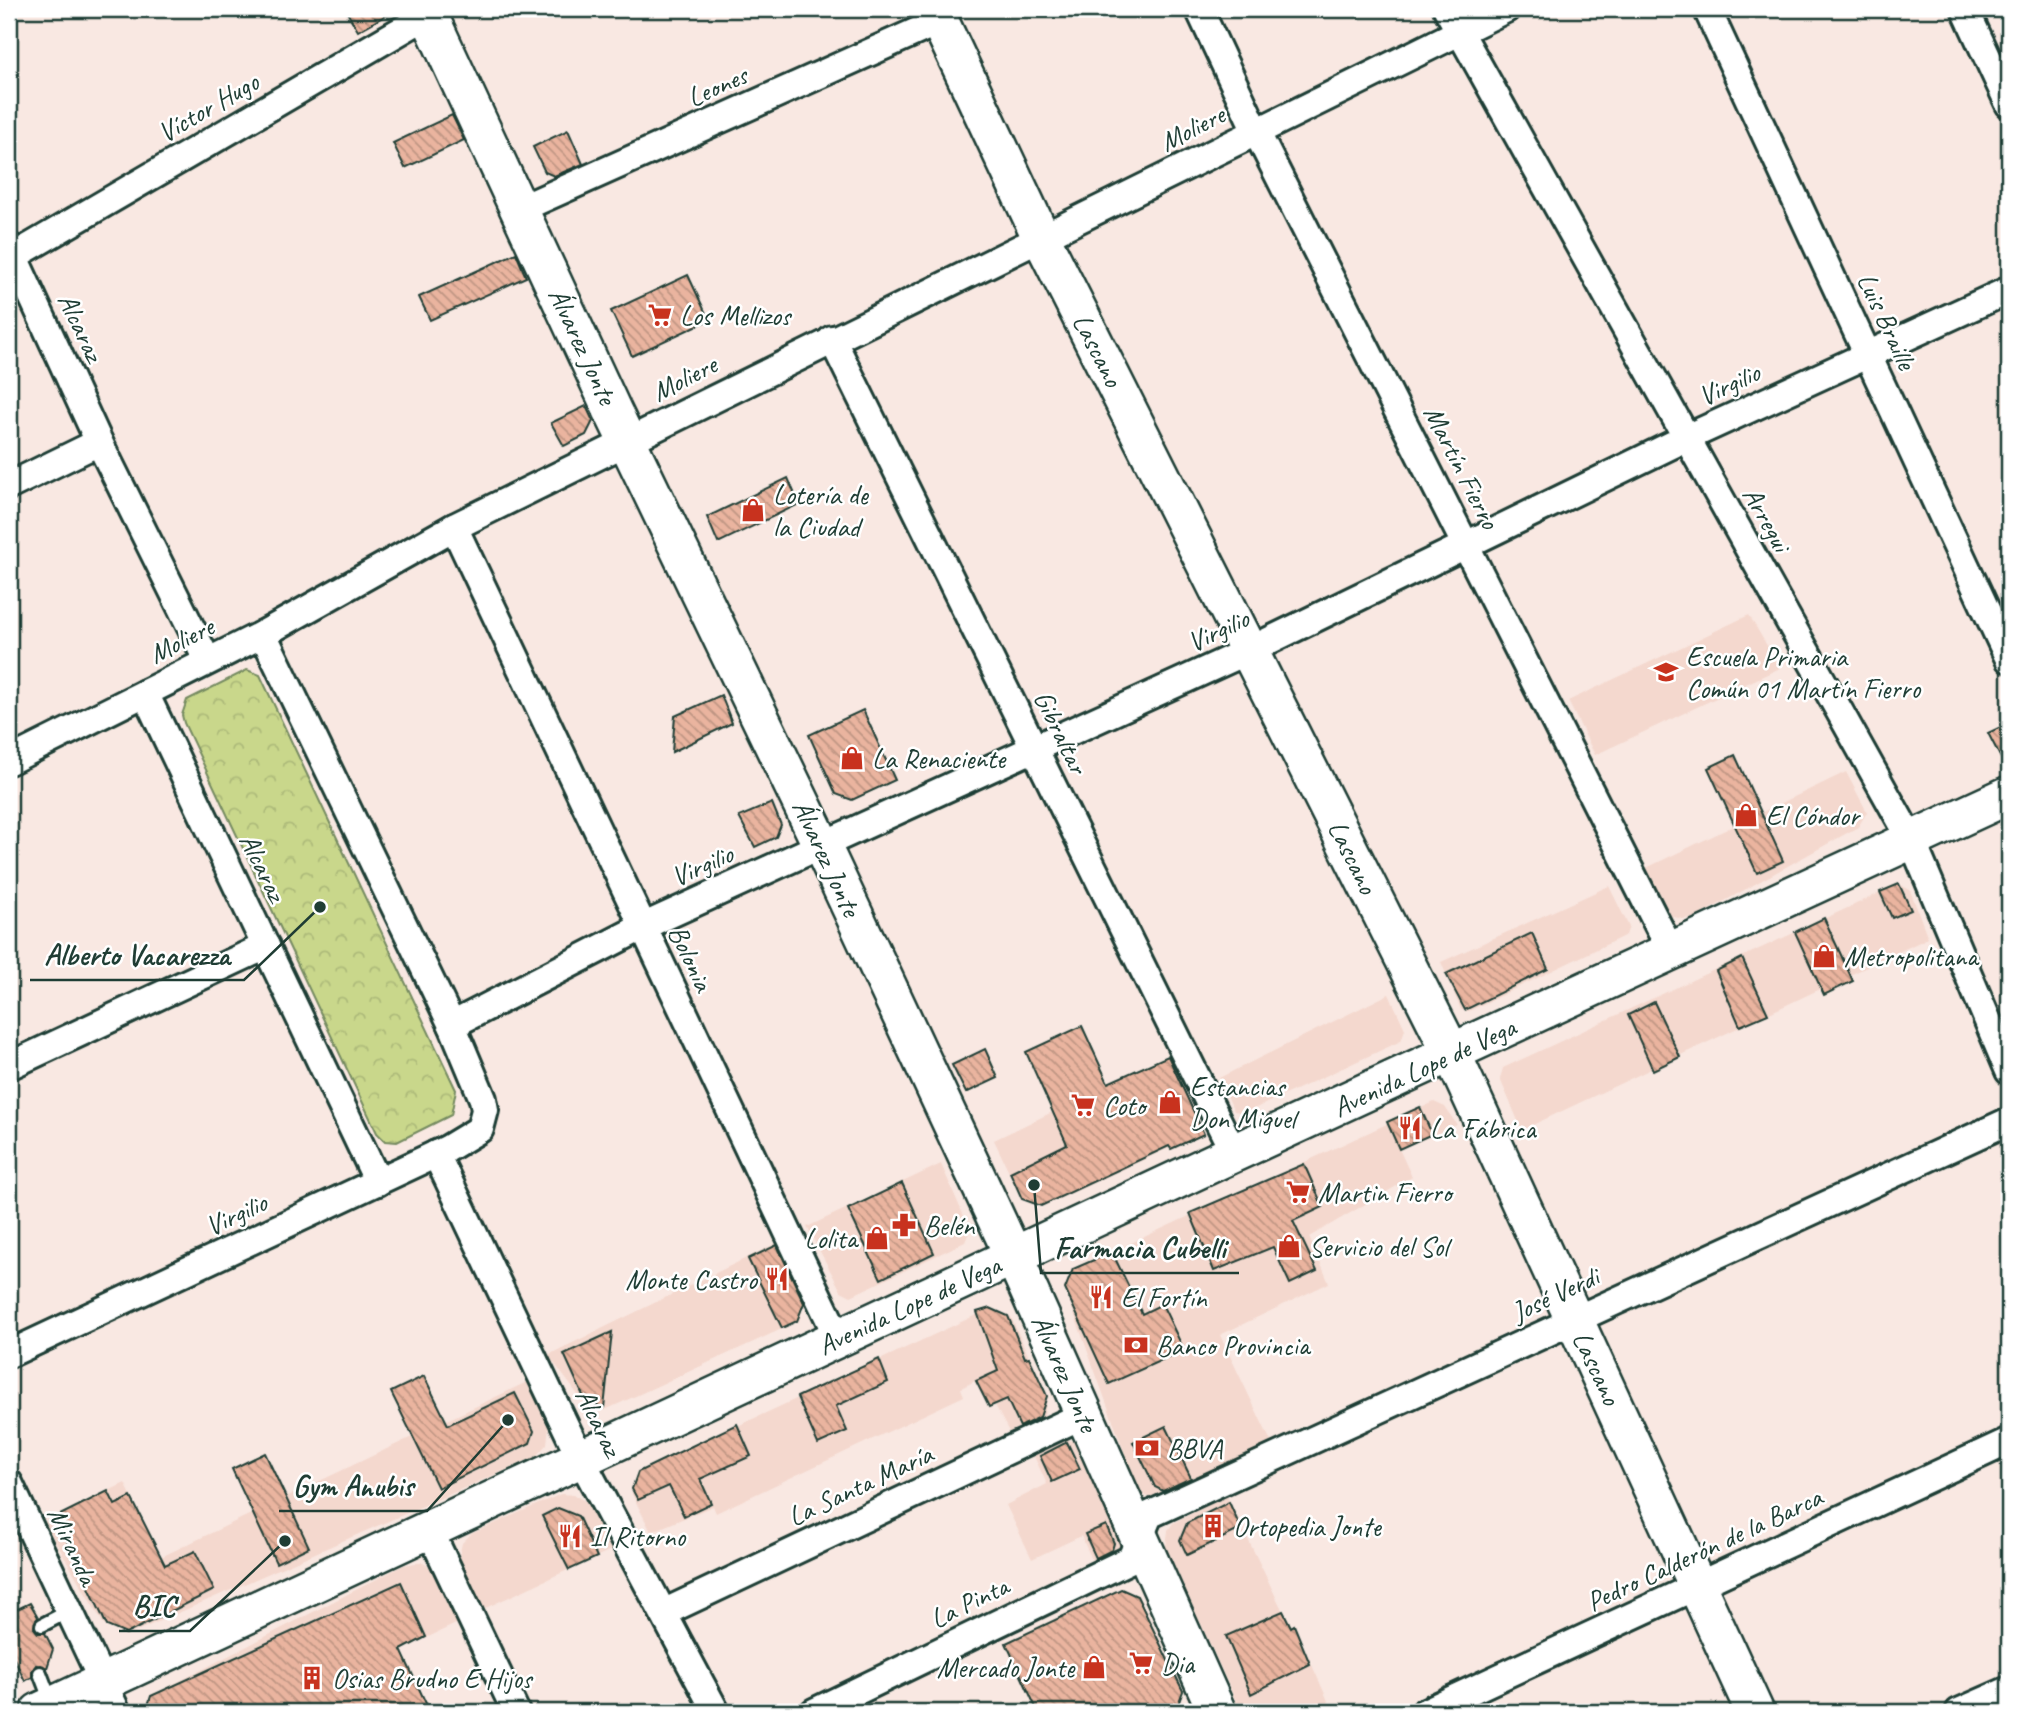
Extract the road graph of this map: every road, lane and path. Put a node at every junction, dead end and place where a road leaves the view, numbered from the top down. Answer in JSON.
{"nodes":[{"id":1,"x":1199,"y":9,"type":"edge"},
{"id":2,"x":1506,"y":9,"type":"edge"},
{"id":3,"x":1707,"y":9,"type":"edge"},
{"id":4,"x":1965,"y":9,"type":"edge"},
{"id":5,"x":431,"y":11,"type":"edge"},
{"id":6,"x":937,"y":15,"type":"edge"},
{"id":7,"x":1452,"y":20,"type":"edge"},
{"id":8,"x":2009,"y":104,"type":"edge"},
{"id":9,"x":1256,"y":131,"type":"junction"},
{"id":10,"x":520,"y":209,"type":"junction"},
{"id":11,"x":1042,"y":239,"type":"junction"},
{"id":12,"x":10,"y":254,"type":"edge"},
{"id":13,"x":2009,"y":290,"type":"edge"},
{"id":14,"x":832,"y":339,"type":"junction"},
{"id":15,"x":1867,"y":354,"type":"junction"},
{"id":16,"x":1686,"y":438,"type":"junction"},
{"id":17,"x":99,"y":442,"type":"junction"},
{"id":18,"x":627,"y":442,"type":"junction"},
{"id":19,"x":9,"y":486,"type":"edge"},
{"id":20,"x":454,"y":527,"type":"junction"},
{"id":21,"x":1466,"y":545,"type":"junction"},
{"id":22,"x":263,"y":634,"type":"junction"},
{"id":23,"x":1250,"y":650,"type":"junction"},
{"id":24,"x":2009,"y":659,"type":"edge"},
{"id":25,"x":207,"y":660,"type":"junction"},
{"id":26,"x":145,"y":693,"type":"junction"},
{"id":27,"x":1034,"y":748,"type":"junction"},
{"id":28,"x":9,"y":761,"type":"edge"},
{"id":29,"x":2009,"y":795,"type":"edge"},
{"id":30,"x":1912,"y":841,"type":"junction"},
{"id":31,"x":822,"y":846,"type":"junction"},
{"id":32,"x":642,"y":927,"type":"junction"},
{"id":33,"x":266,"y":946,"type":"junction"},
{"id":34,"x":1672,"y":953,"type":"junction"},
{"id":35,"x":452,"y":1025,"type":"junction"},
{"id":36,"x":1452,"y":1054,"type":"junction"},
{"id":37,"x":9,"y":1066,"type":"edge"},
{"id":38,"x":2009,"y":1071,"type":"edge"},
{"id":39,"x":2009,"y":1121,"type":"edge"},
{"id":40,"x":1234,"y":1153,"type":"junction"},
{"id":41,"x":436,"y":1154,"type":"junction"},
{"id":42,"x":378,"y":1182,"type":"junction"},
{"id":43,"x":1014,"y":1257,"type":"junction"},
{"id":44,"x":1575,"y":1320,"type":"junction"},
{"id":45,"x":838,"y":1338,"type":"junction"},
{"id":46,"x":9,"y":1354,"type":"edge"},
{"id":47,"x":1083,"y":1415,"type":"junction"},
{"id":48,"x":2009,"y":1441,"type":"edge"},
{"id":49,"x":581,"y":1460,"type":"junction"},
{"id":50,"x":9,"y":1483,"type":"edge"},
{"id":51,"x":429,"y":1529,"type":"junction"},
{"id":52,"x":1140,"y":1538,"type":"junction"},
{"id":53,"x":1697,"y":1587,"type":"junction"},
{"id":54,"x":69,"y":1611,"type":"junction"},
{"id":55,"x":665,"y":1612,"type":"junction"},
{"id":56,"x":42,"y":1625,"type":"dead end"},
{"id":57,"x":2009,"y":1690,"type":"edge"},
{"id":58,"x":44,"y":1697,"type":"edge"},
{"id":59,"x":110,"y":1697,"type":"edge"},
{"id":60,"x":1209,"y":1709,"type":"edge"},
{"id":61,"x":516,"y":1712,"type":"edge"},
{"id":62,"x":716,"y":1712,"type":"edge"},
{"id":63,"x":814,"y":1712,"type":"edge"},
{"id":64,"x":1425,"y":1712,"type":"edge"},
{"id":65,"x":1755,"y":1712,"type":"edge"},
{"id":66,"x":1959,"y":1712,"type":"edge"}],
"edges":[{"from":1,"to":9,"type":"street","name":"Martín Fierro"},
{"from":2,"to":7,"type":"street","name":"Moliere"},
{"from":3,"to":15,"type":"street","name":"Luis Braille"},
{"from":4,"to":8,"type":"street"},
{"from":5,"to":10,"type":"street","name":"Álvarez Jonte"},
{"from":5,"to":12,"type":"street","name":"Víctor Hugo"},
{"from":6,"to":10,"type":"street","name":"Leones"},
{"from":6,"to":11,"type":"street","name":"Lascano"},
{"from":7,"to":9,"type":"street","name":"Moliere"},
{"from":7,"to":16,"type":"street","name":"Arregui"},
{"from":9,"to":11,"type":"street","name":"Moliere"},
{"from":9,"to":21,"type":"street","name":"Martín Fierro"},
{"from":10,"to":18,"type":"street","name":"Álvarez Jonte"},
{"from":11,"to":14,"type":"street","name":"Moliere"},
{"from":11,"to":23,"type":"street","name":"Lascano"},
{"from":12,"to":17,"type":"street","name":"Alcaraz"},
{"from":13,"to":15,"type":"street","name":"Virgilio"},
{"from":14,"to":18,"type":"street","name":"Moliere"},
{"from":14,"to":27,"type":"street","name":"Gibraltar"},
{"from":15,"to":16,"type":"street","name":"Virgilio"},
{"from":15,"to":24,"type":"street","name":"Luis Braille"},
{"from":16,"to":21,"type":"street","name":"Virgilio"},
{"from":16,"to":30,"type":"street","name":"Arregui"},
{"from":17,"to":19,"type":"street"},
{"from":17,"to":25,"type":"street","name":"Alcaraz"},
{"from":18,"to":20,"type":"street","name":"Moliere"},
{"from":18,"to":31,"type":"street","name":"Álvarez Jonte"},
{"from":20,"to":22,"type":"street","name":"Moliere"},
{"from":20,"to":32,"type":"street","name":"Bolonia"},
{"from":21,"to":23,"type":"street","name":"Virgilio"},
{"from":21,"to":34,"type":"street","name":"Martín Fierro"},
{"from":22,"to":25,"type":"street","name":"Moliere"},
{"from":22,"to":35,"type":"street"},
{"from":23,"to":27,"type":"street","name":"Virgilio"},
{"from":23,"to":36,"type":"street","name":"Lascano"},
{"from":25,"to":26,"type":"street","name":"Moliere"},
{"from":26,"to":28,"type":"street","name":"Moliere"},
{"from":26,"to":33,"type":"street","name":"Alcaraz"},
{"from":27,"to":31,"type":"street","name":"Virgilio"},
{"from":27,"to":40,"type":"street","name":"Gibraltar"},
{"from":29,"to":30,"type":"street","name":"Avenida Lope de Vega"},
{"from":30,"to":34,"type":"street","name":"Avenida Lope de Vega"},
{"from":30,"to":38,"type":"street","name":"Arregui"},
{"from":31,"to":32,"type":"street","name":"Virgilio"},
{"from":31,"to":43,"type":"street","name":"Álvarez Jonte"},
{"from":32,"to":35,"type":"street","name":"Virgilio"},
{"from":32,"to":45,"type":"street","name":"Bolonia"},
{"from":33,"to":37,"type":"street"},
{"from":33,"to":42,"type":"street","name":"Alcaraz"},
{"from":34,"to":36,"type":"street","name":"Avenida Lope de Vega"},
{"from":35,"to":41,"type":"street","name":"Virgilio"},
{"from":36,"to":40,"type":"street","name":"Avenida Lope de Vega"},
{"from":36,"to":44,"type":"street","name":"Lascano"},
{"from":39,"to":44,"type":"street","name":"José Verdi"},
{"from":40,"to":43,"type":"street","name":"Avenida Lope de Vega"},
{"from":41,"to":42,"type":"street","name":"Virgilio"},
{"from":41,"to":49,"type":"street","name":"Alcaraz"},
{"from":42,"to":46,"type":"street","name":"Virgilio"},
{"from":43,"to":45,"type":"street","name":"Avenida Lope de Vega"},
{"from":43,"to":47,"type":"street","name":"Álvarez Jonte"},
{"from":44,"to":52,"type":"street","name":"José Verdi"},
{"from":44,"to":53,"type":"street","name":"Lascano"},
{"from":45,"to":49,"type":"street","name":"Avenida Lope de Vega"},
{"from":47,"to":52,"type":"street","name":"Álvarez Jonte"},
{"from":47,"to":55,"type":"street","name":"La Santa María"},
{"from":48,"to":53,"type":"street","name":"Pedro Calderón de la Barca"},
{"from":49,"to":51,"type":"street","name":"Avenida Lope de Vega"},
{"from":49,"to":55,"type":"street","name":"Alcaraz"},
{"from":50,"to":54,"type":"street","name":"Miranda"},
{"from":51,"to":59,"type":"street","name":"Avenida Lope de Vega"},
{"from":51,"to":61,"type":"street"},
{"from":52,"to":60,"type":"street","name":"Álvarez Jonte"},
{"from":52,"to":63,"type":"street","name":"La Pinta"},
{"from":53,"to":64,"type":"street","name":"Pedro Calderón de la Barca"},
{"from":53,"to":65,"type":"street","name":"Lascano"},
{"from":54,"to":56,"type":"lane"},
{"from":54,"to":59,"type":"street","name":"Miranda"},
{"from":55,"to":62,"type":"street","name":"Alcaraz"},
{"from":57,"to":66,"type":"street"},
{"from":58,"to":59,"type":"street","name":"Avenida Lope de Vega"}]}
